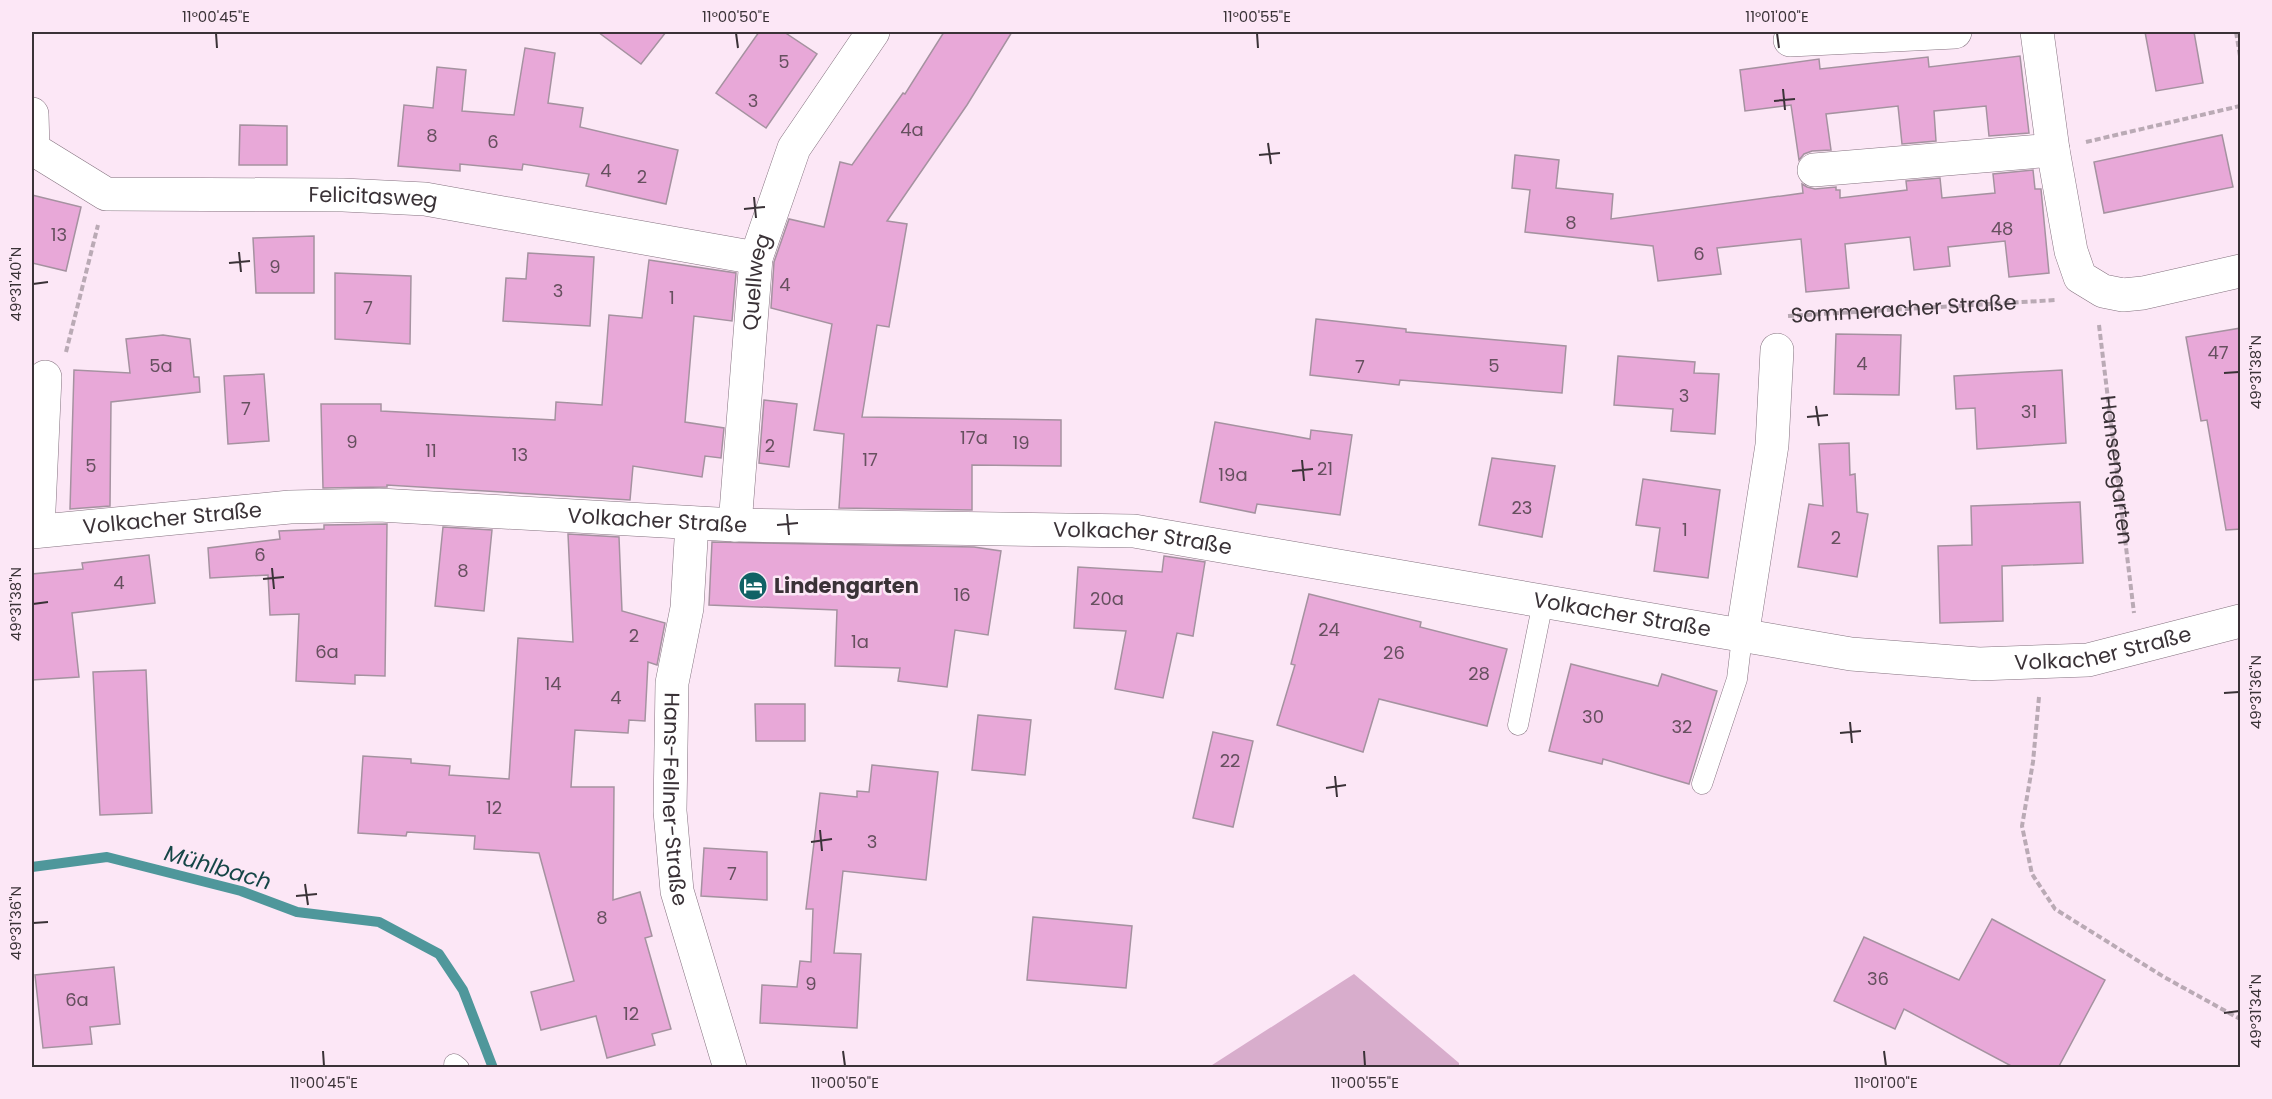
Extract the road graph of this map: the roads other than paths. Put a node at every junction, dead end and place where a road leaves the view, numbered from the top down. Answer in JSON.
{"nodes":[{"id":1,"x":870,"y":32,"type":"edge"},
{"id":2,"x":1955,"y":32,"type":"edge"},
{"id":3,"x":2037,"y":32,"type":"edge"},
{"id":4,"x":1790,"y":40,"type":"dead end"},
{"id":5,"x":32,"y":114,"type":"edge"},
{"id":6,"x":2053,"y":150,"type":"junction"},
{"id":7,"x":1814,"y":170,"type":"dead end"},
{"id":8,"x":756,"y":258,"type":"junction"},
{"id":9,"x":2241,"y":271,"type":"edge"},
{"id":10,"x":1777,"y":350,"type":"road end"},
{"id":11,"x":45,"y":377,"type":"road end"},
{"id":12,"x":692,"y":523,"type":"junction"},
{"id":13,"x":735,"y":525,"type":"junction"},
{"id":14,"x":35,"y":531,"type":"edge"},
{"id":15,"x":1543,"y":602,"type":"junction"},
{"id":16,"x":2241,"y":621,"type":"edge"},
{"id":17,"x":1742,"y":637,"type":"junction"},
{"id":18,"x":1518,"y":725,"type":"dead end"},
{"id":19,"x":1702,"y":784,"type":"dead end"},
{"id":20,"x":730,"y":1068,"type":"edge"}],
"edges":[{"from":1,"to":8,"type":"street","name":"Quellweg"},
{"from":2,"to":4,"type":"street"},
{"from":3,"to":6,"type":"street"},
{"from":5,"to":8,"type":"street","name":"Felicitasweg"},
{"from":6,"to":7,"type":"street"},
{"from":6,"to":9,"type":"street"},
{"from":8,"to":13,"type":"street","name":"Quellweg"},
{"from":10,"to":17,"type":"street","name":"Sommeracher Straße"},
{"from":11,"to":14,"type":"street"},
{"from":12,"to":13,"type":"street","name":"Volkacher Straße"},
{"from":12,"to":14,"type":"street","name":"Volkacher Straße"},
{"from":12,"to":20,"type":"street","name":"Hans-Fellner-Straße"},
{"from":13,"to":15,"type":"street","name":"Volkacher Straße"},
{"from":15,"to":17,"type":"street","name":"Volkacher Straße"},
{"from":15,"to":18,"type":"lane"},
{"from":16,"to":17,"type":"street","name":"Volkacher Straße"},
{"from":17,"to":19,"type":"lane"}]}
